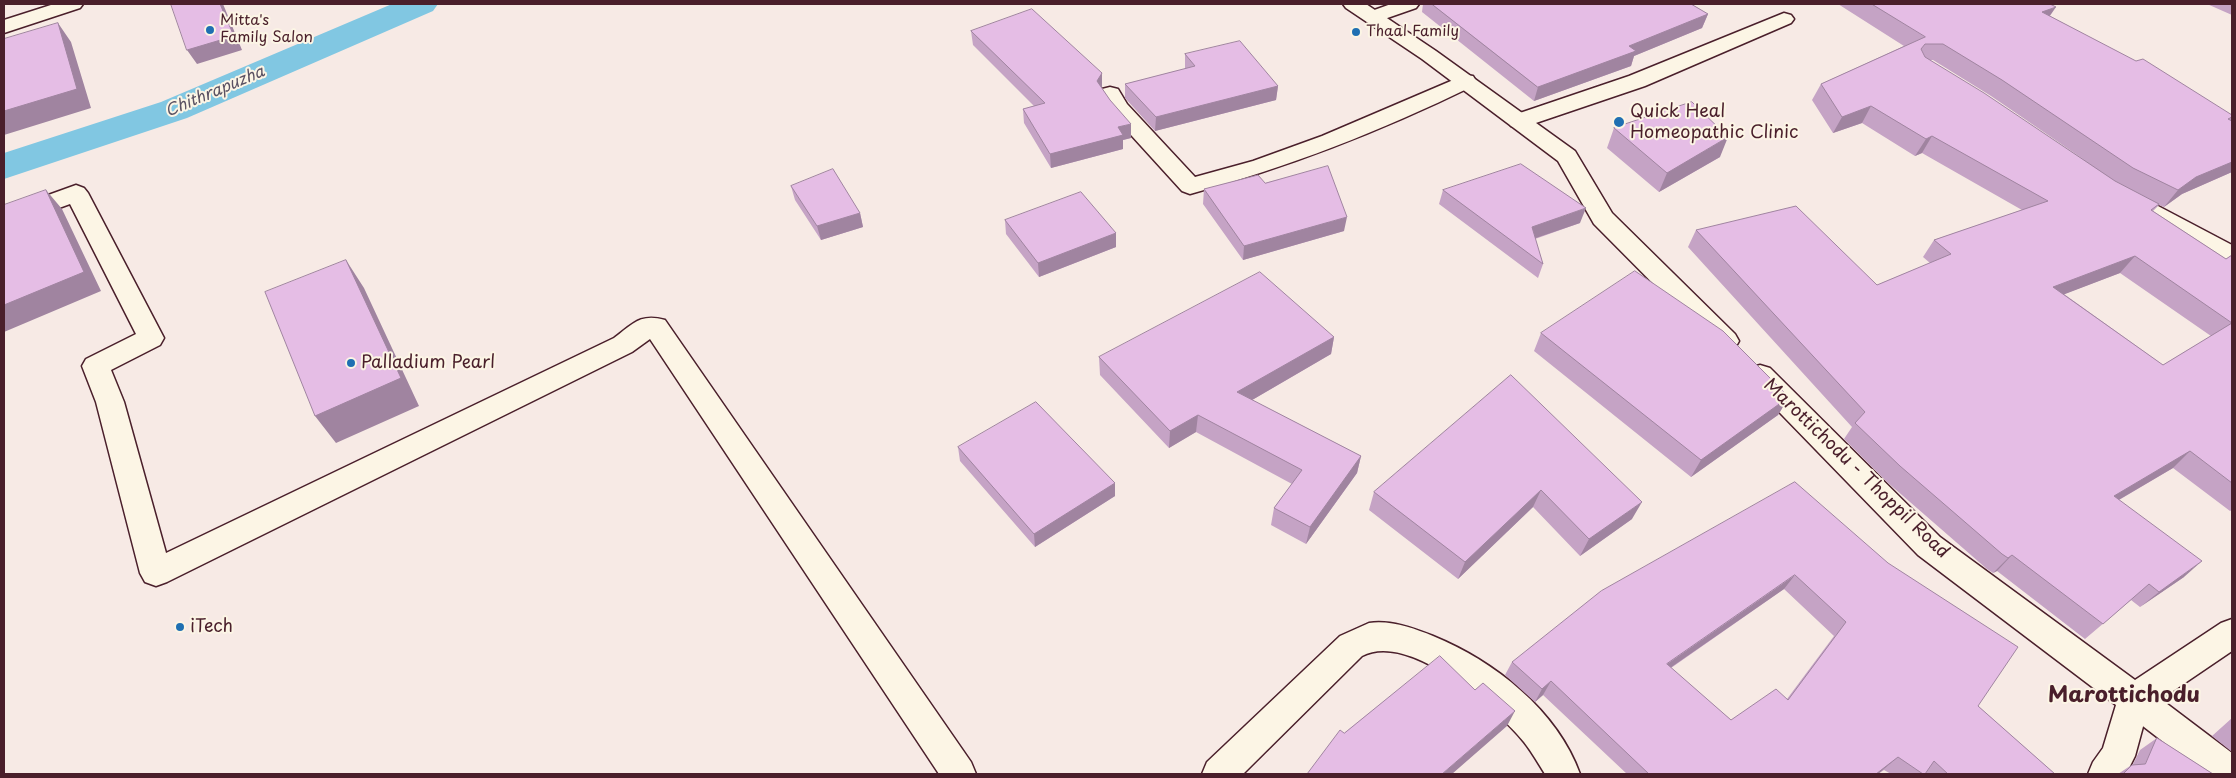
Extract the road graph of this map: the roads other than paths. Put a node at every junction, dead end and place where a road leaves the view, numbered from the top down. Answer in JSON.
{"nodes":[{"id":1,"x":73,"y":4,"type":"edge"},
{"id":2,"x":1409,"y":4,"type":"edge"},
{"id":3,"x":1363,"y":11,"type":"edge"},
{"id":4,"x":1784,"y":19,"type":"dead end"},
{"id":5,"x":4,"y":27,"type":"edge"},
{"id":6,"x":1465,"y":81,"type":"junction"},
{"id":7,"x":1110,"y":94,"type":"dead end"},
{"id":8,"x":1519,"y":121,"type":"junction"},
{"id":9,"x":2128,"y":201,"type":"edge"},
{"id":10,"x":4,"y":220,"type":"edge"},
{"id":11,"x":2232,"y":255,"type":"edge"},
{"id":12,"x":2232,"y":633,"type":"edge"},
{"id":13,"x":2134,"y":699,"type":"junction"},
{"id":14,"x":959,"y":774,"type":"edge"},
{"id":15,"x":1219,"y":774,"type":"edge"},
{"id":16,"x":1563,"y":774,"type":"edge"},
{"id":17,"x":2105,"y":774,"type":"edge"},
{"id":18,"x":2232,"y":774,"type":"edge"}],
"edges":[{"from":1,"to":5,"type":"street"},
{"from":2,"to":3,"type":"street"},
{"from":3,"to":6,"type":"street","name":"Marottichodu - Thoppil Road"},
{"from":4,"to":8,"type":"street"},
{"from":6,"to":7,"type":"street"},
{"from":6,"to":8,"type":"street","name":"Marottichodu - Thoppil Road"},
{"from":8,"to":13,"type":"street","name":"Marottichodu - Thoppil Road"},
{"from":9,"to":11,"type":"street"},
{"from":10,"to":14,"type":"street"},
{"from":12,"to":13,"type":"street"},
{"from":13,"to":17,"type":"street"},
{"from":13,"to":18,"type":"street","name":"Marottichodu - Thoppil Road"},
{"from":15,"to":16,"type":"street"}]}
